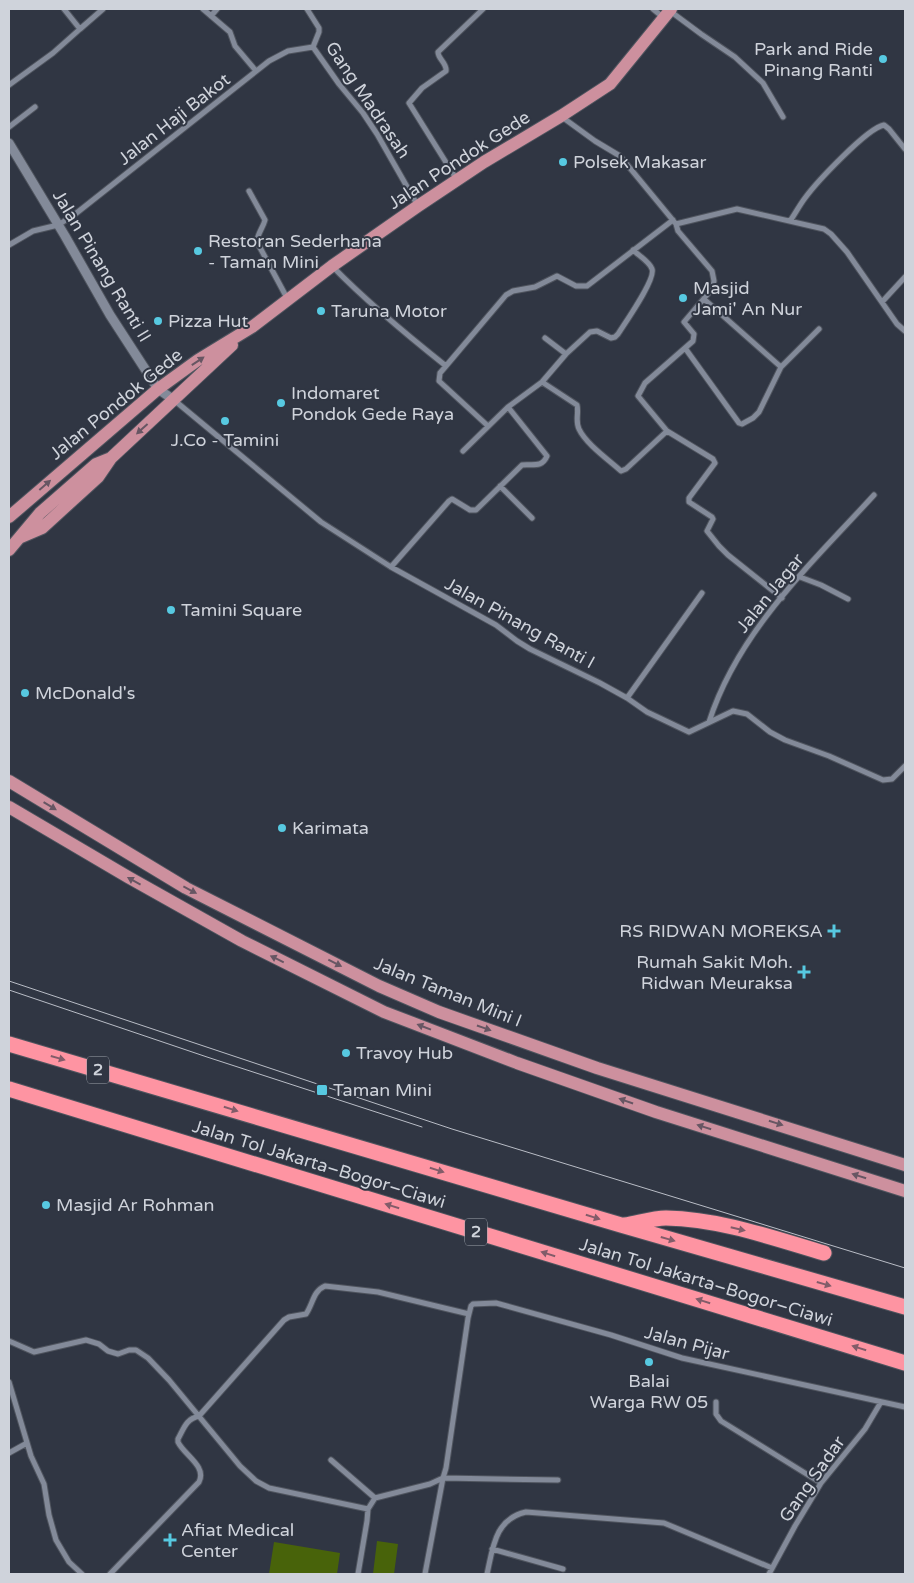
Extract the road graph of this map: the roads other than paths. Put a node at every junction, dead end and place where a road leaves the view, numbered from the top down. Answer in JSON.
{"nodes":[{"id":1,"x":64,"y":9,"type":"edge"},
{"id":2,"x":103,"y":9,"type":"edge"},
{"id":3,"x":203,"y":9,"type":"edge"},
{"id":4,"x":217,"y":9,"type":"edge"},
{"id":5,"x":307,"y":9,"type":"edge"},
{"id":6,"x":482,"y":9,"type":"edge"},
{"id":7,"x":653,"y":9,"type":"edge"},
{"id":8,"x":668,"y":12,"type":"edge"},
{"id":9,"x":211,"y":16,"type":"junction"},
{"id":10,"x":80,"y":29,"type":"junction"},
{"id":11,"x":313,"y":47,"type":"junction"},
{"id":12,"x":256,"y":72,"type":"junction"},
{"id":13,"x":9,"y":85,"type":"edge"},
{"id":14,"x":35,"y":108,"type":"dead end"},
{"id":15,"x":561,"y":116,"type":"junction"},
{"id":16,"x":783,"y":117,"type":"dead end"},
{"id":17,"x":9,"y":127,"type":"edge"},
{"id":18,"x":9,"y":143,"type":"edge"},
{"id":19,"x":905,"y":149,"type":"edge"},
{"id":20,"x":457,"y":180,"type":"junction"},
{"id":21,"x":248,"y":191,"type":"dead end"},
{"id":22,"x":418,"y":206,"type":"junction"},
{"id":23,"x":790,"y":221,"type":"junction"},
{"id":24,"x":675,"y":222,"type":"junction"},
{"id":25,"x":58,"y":226,"type":"junction"},
{"id":26,"x":9,"y":245,"type":"edge"},
{"id":27,"x":633,"y":250,"type":"junction"},
{"id":28,"x":332,"y":266,"type":"junction"},
{"id":29,"x":905,"y":277,"type":"edge"},
{"id":30,"x":288,"y":299,"type":"junction"},
{"id":31,"x":704,"y":299,"type":"junction"},
{"id":32,"x":882,"y":302,"type":"junction"},
{"id":33,"x":252,"y":326,"type":"junction"},
{"id":34,"x":819,"y":329,"type":"dead end"},
{"id":35,"x":905,"y":331,"type":"edge"},
{"id":36,"x":545,"y":338,"type":"dead end"},
{"id":37,"x":684,"y":348,"type":"junction"},
{"id":38,"x":566,"y":354,"type":"junction"},
{"id":39,"x":446,"y":366,"type":"junction"},
{"id":40,"x":781,"y":366,"type":"junction"},
{"id":41,"x":542,"y":382,"type":"junction"},
{"id":42,"x":158,"y":389,"type":"junction"},
{"id":43,"x":174,"y":400,"type":"junction"},
{"id":44,"x":508,"y":407,"type":"junction"},
{"id":45,"x":488,"y":426,"type":"junction"},
{"id":46,"x":667,"y":430,"type":"junction"},
{"id":47,"x":463,"y":452,"type":"dead end"},
{"id":48,"x":500,"y":486,"type":"junction"},
{"id":49,"x":874,"y":494,"type":"dead end"},
{"id":50,"x":9,"y":517,"type":"edge"},
{"id":51,"x":532,"y":518,"type":"dead end"},
{"id":52,"x":9,"y":550,"type":"edge"},
{"id":53,"x":391,"y":567,"type":"junction"},
{"id":54,"x":800,"y":577,"type":"junction"},
{"id":55,"x":702,"y":593,"type":"dead end"},
{"id":56,"x":782,"y":598,"type":"junction"},
{"id":57,"x":848,"y":599,"type":"dead end"},
{"id":58,"x":626,"y":698,"type":"junction"},
{"id":59,"x":709,"y":722,"type":"junction"},
{"id":60,"x":905,"y":766,"type":"edge"},
{"id":61,"x":9,"y":781,"type":"edge"},
{"id":62,"x":9,"y":806,"type":"edge"},
{"id":63,"x":9,"y":1044,"type":"edge"},
{"id":64,"x":9,"y":1089,"type":"edge"},
{"id":65,"x":905,"y":1165,"type":"edge"},
{"id":66,"x":905,"y":1190,"type":"edge"},
{"id":67,"x":621,"y":1225,"type":"junction"},
{"id":68,"x":824,"y":1253,"type":"dead end"},
{"id":69,"x":905,"y":1307,"type":"edge"},
{"id":70,"x":468,"y":1314,"type":"junction"},
{"id":71,"x":9,"y":1341,"type":"edge"},
{"id":72,"x":905,"y":1363,"type":"edge"},
{"id":73,"x":9,"y":1382,"type":"edge"},
{"id":74,"x":12,"y":1400,"type":"edge"},
{"id":75,"x":716,"y":1402,"type":"dead end"},
{"id":76,"x":881,"y":1402,"type":"junction"},
{"id":77,"x":905,"y":1407,"type":"edge"},
{"id":78,"x":199,"y":1416,"type":"junction"},
{"id":79,"x":27,"y":1443,"type":"junction"},
{"id":80,"x":9,"y":1453,"type":"edge"},
{"id":81,"x":330,"y":1460,"type":"dead end"},
{"id":82,"x":443,"y":1478,"type":"junction"},
{"id":83,"x":558,"y":1480,"type":"dead end"},
{"id":84,"x":821,"y":1483,"type":"junction"},
{"id":85,"x":375,"y":1498,"type":"junction"},
{"id":86,"x":368,"y":1509,"type":"junction"},
{"id":87,"x":492,"y":1549,"type":"junction"},
{"id":88,"x":772,"y":1568,"type":"junction"},
{"id":89,"x":562,"y":1569,"type":"dead end"},
{"id":90,"x":82,"y":1574,"type":"edge"},
{"id":91,"x":110,"y":1574,"type":"edge"},
{"id":92,"x":358,"y":1574,"type":"edge"},
{"id":93,"x":425,"y":1574,"type":"edge"},
{"id":94,"x":487,"y":1574,"type":"edge"},
{"id":95,"x":769,"y":1574,"type":"edge"}],
"edges":[{"from":1,"to":10,"type":"street"},
{"from":2,"to":10,"type":"street"},
{"from":3,"to":9,"type":"street"},
{"from":4,"to":9,"type":"street"},
{"from":5,"to":11,"type":"street","name":"Gang Madrasah"},
{"from":6,"to":20,"type":"street"},
{"from":7,"to":8,"type":"street"},
{"from":8,"to":15,"type":"main road","name":"Jalan Pondok Gede"},
{"from":8,"to":16,"type":"street"},
{"from":9,"to":12,"type":"street"},
{"from":10,"to":13,"type":"street"},
{"from":11,"to":12,"type":"street","name":"Jalan Haji Bakot"},
{"from":11,"to":22,"type":"street","name":"Gang Madrasah"},
{"from":12,"to":25,"type":"street","name":"Jalan Haji Bakot"},
{"from":14,"to":17,"type":"street"},
{"from":15,"to":20,"type":"main road","name":"Jalan Pondok Gede"},
{"from":15,"to":24,"type":"street"},
{"from":18,"to":25,"type":"street","name":"Jalan Pinang Ranti II"},
{"from":19,"to":23,"type":"street"},
{"from":20,"to":22,"type":"main road","name":"Jalan Pondok Gede"},
{"from":21,"to":30,"type":"street"},
{"from":22,"to":28,"type":"main road","name":"Jalan Pondok Gede"},
{"from":23,"to":24,"type":"street"},
{"from":23,"to":32,"type":"street"},
{"from":24,"to":27,"type":"street"},
{"from":24,"to":31,"type":"street"},
{"from":25,"to":26,"type":"street"},
{"from":25,"to":42,"type":"street","name":"Jalan Pinang Ranti II"},
{"from":27,"to":38,"type":"street"},
{"from":27,"to":39,"type":"street"},
{"from":28,"to":30,"type":"main road","name":"Jalan Pondok Gede"},
{"from":28,"to":39,"type":"street"},
{"from":29,"to":32,"type":"street"},
{"from":30,"to":33,"type":"main road","name":"Jalan Pondok Gede"},
{"from":31,"to":37,"type":"street"},
{"from":31,"to":40,"type":"street"},
{"from":32,"to":35,"type":"street"},
{"from":42,"to":33,"type":"main road","name":"Jalan Pondok Gede","one_way":true},
{"from":33,"to":43,"type":"main road","name":"Jalan Pondok Gede"},
{"from":34,"to":40,"type":"street"},
{"from":36,"to":38,"type":"street"},
{"from":37,"to":40,"type":"street"},
{"from":37,"to":46,"type":"street"},
{"from":38,"to":41,"type":"street"},
{"from":39,"to":45,"type":"street"},
{"from":41,"to":44,"type":"street"},
{"from":41,"to":46,"type":"street"},
{"from":42,"to":43,"type":"street","name":"Jalan Pinang Ranti II"},
{"from":50,"to":42,"type":"main road","name":"Jalan Pondok Gede","one_way":true},
{"from":43,"to":52,"type":"main road","name":"Jalan Pondok Gede","one_way":true},
{"from":43,"to":53,"type":"street","name":"Jalan Pinang Ranti I"},
{"from":44,"to":45,"type":"street"},
{"from":44,"to":48,"type":"street"},
{"from":45,"to":47,"type":"street"},
{"from":46,"to":56,"type":"street"},
{"from":48,"to":51,"type":"street"},
{"from":48,"to":53,"type":"street"},
{"from":49,"to":54,"type":"street","name":"Jalan Jagar"},
{"from":53,"to":58,"type":"street","name":"Jalan Pinang Ranti I"},
{"from":54,"to":56,"type":"street","name":"Jalan Jagar"},
{"from":54,"to":57,"type":"street"},
{"from":55,"to":58,"type":"street"},
{"from":56,"to":59,"type":"street","name":"Jalan Jagar"},
{"from":58,"to":59,"type":"street","name":"Jalan Pinang Ranti I"},
{"from":59,"to":60,"type":"street","name":"Jalan Pinang Ranti I"},
{"from":61,"to":65,"type":"main road","name":"Jalan Taman Mini I","one_way":true},
{"from":66,"to":62,"type":"main road","one_way":true},
{"from":63,"to":67,"type":"highway","name":"Jalan Tol Jakarta–Bogor–Ciawi","number":"2","one_way":true},
{"from":72,"to":64,"type":"highway","name":"Jalan Tol Jakarta–Bogor–Ciawi","number":"2","one_way":true},
{"from":67,"to":68,"type":"highway","one_way":true},
{"from":67,"to":69,"type":"highway","name":"Jalan Tol Jakarta–Bogor–Ciawi","number":"2","one_way":true},
{"from":70,"to":76,"type":"street","name":"Jalan Pijar"},
{"from":70,"to":78,"type":"street"},
{"from":70,"to":82,"type":"street"},
{"from":71,"to":78,"type":"street"},
{"from":73,"to":74,"type":"street"},
{"from":74,"to":79,"type":"street"},
{"from":75,"to":84,"type":"street"},
{"from":76,"to":77,"type":"street","name":"Jalan Pijar"},
{"from":76,"to":84,"type":"street","name":"Gang Sadar"},
{"from":78,"to":86,"type":"street"},
{"from":78,"to":91,"type":"street"},
{"from":79,"to":80,"type":"street"},
{"from":79,"to":90,"type":"street"},
{"from":81,"to":85,"type":"street"},
{"from":82,"to":83,"type":"street"},
{"from":82,"to":85,"type":"street"},
{"from":82,"to":93,"type":"street"},
{"from":84,"to":88,"type":"street","name":"Gang Sadar"},
{"from":85,"to":86,"type":"street"},
{"from":86,"to":92,"type":"street"},
{"from":87,"to":88,"type":"street"},
{"from":87,"to":89,"type":"street"},
{"from":87,"to":94,"type":"street"},
{"from":88,"to":95,"type":"street","name":"Gang Sadar"}]}
